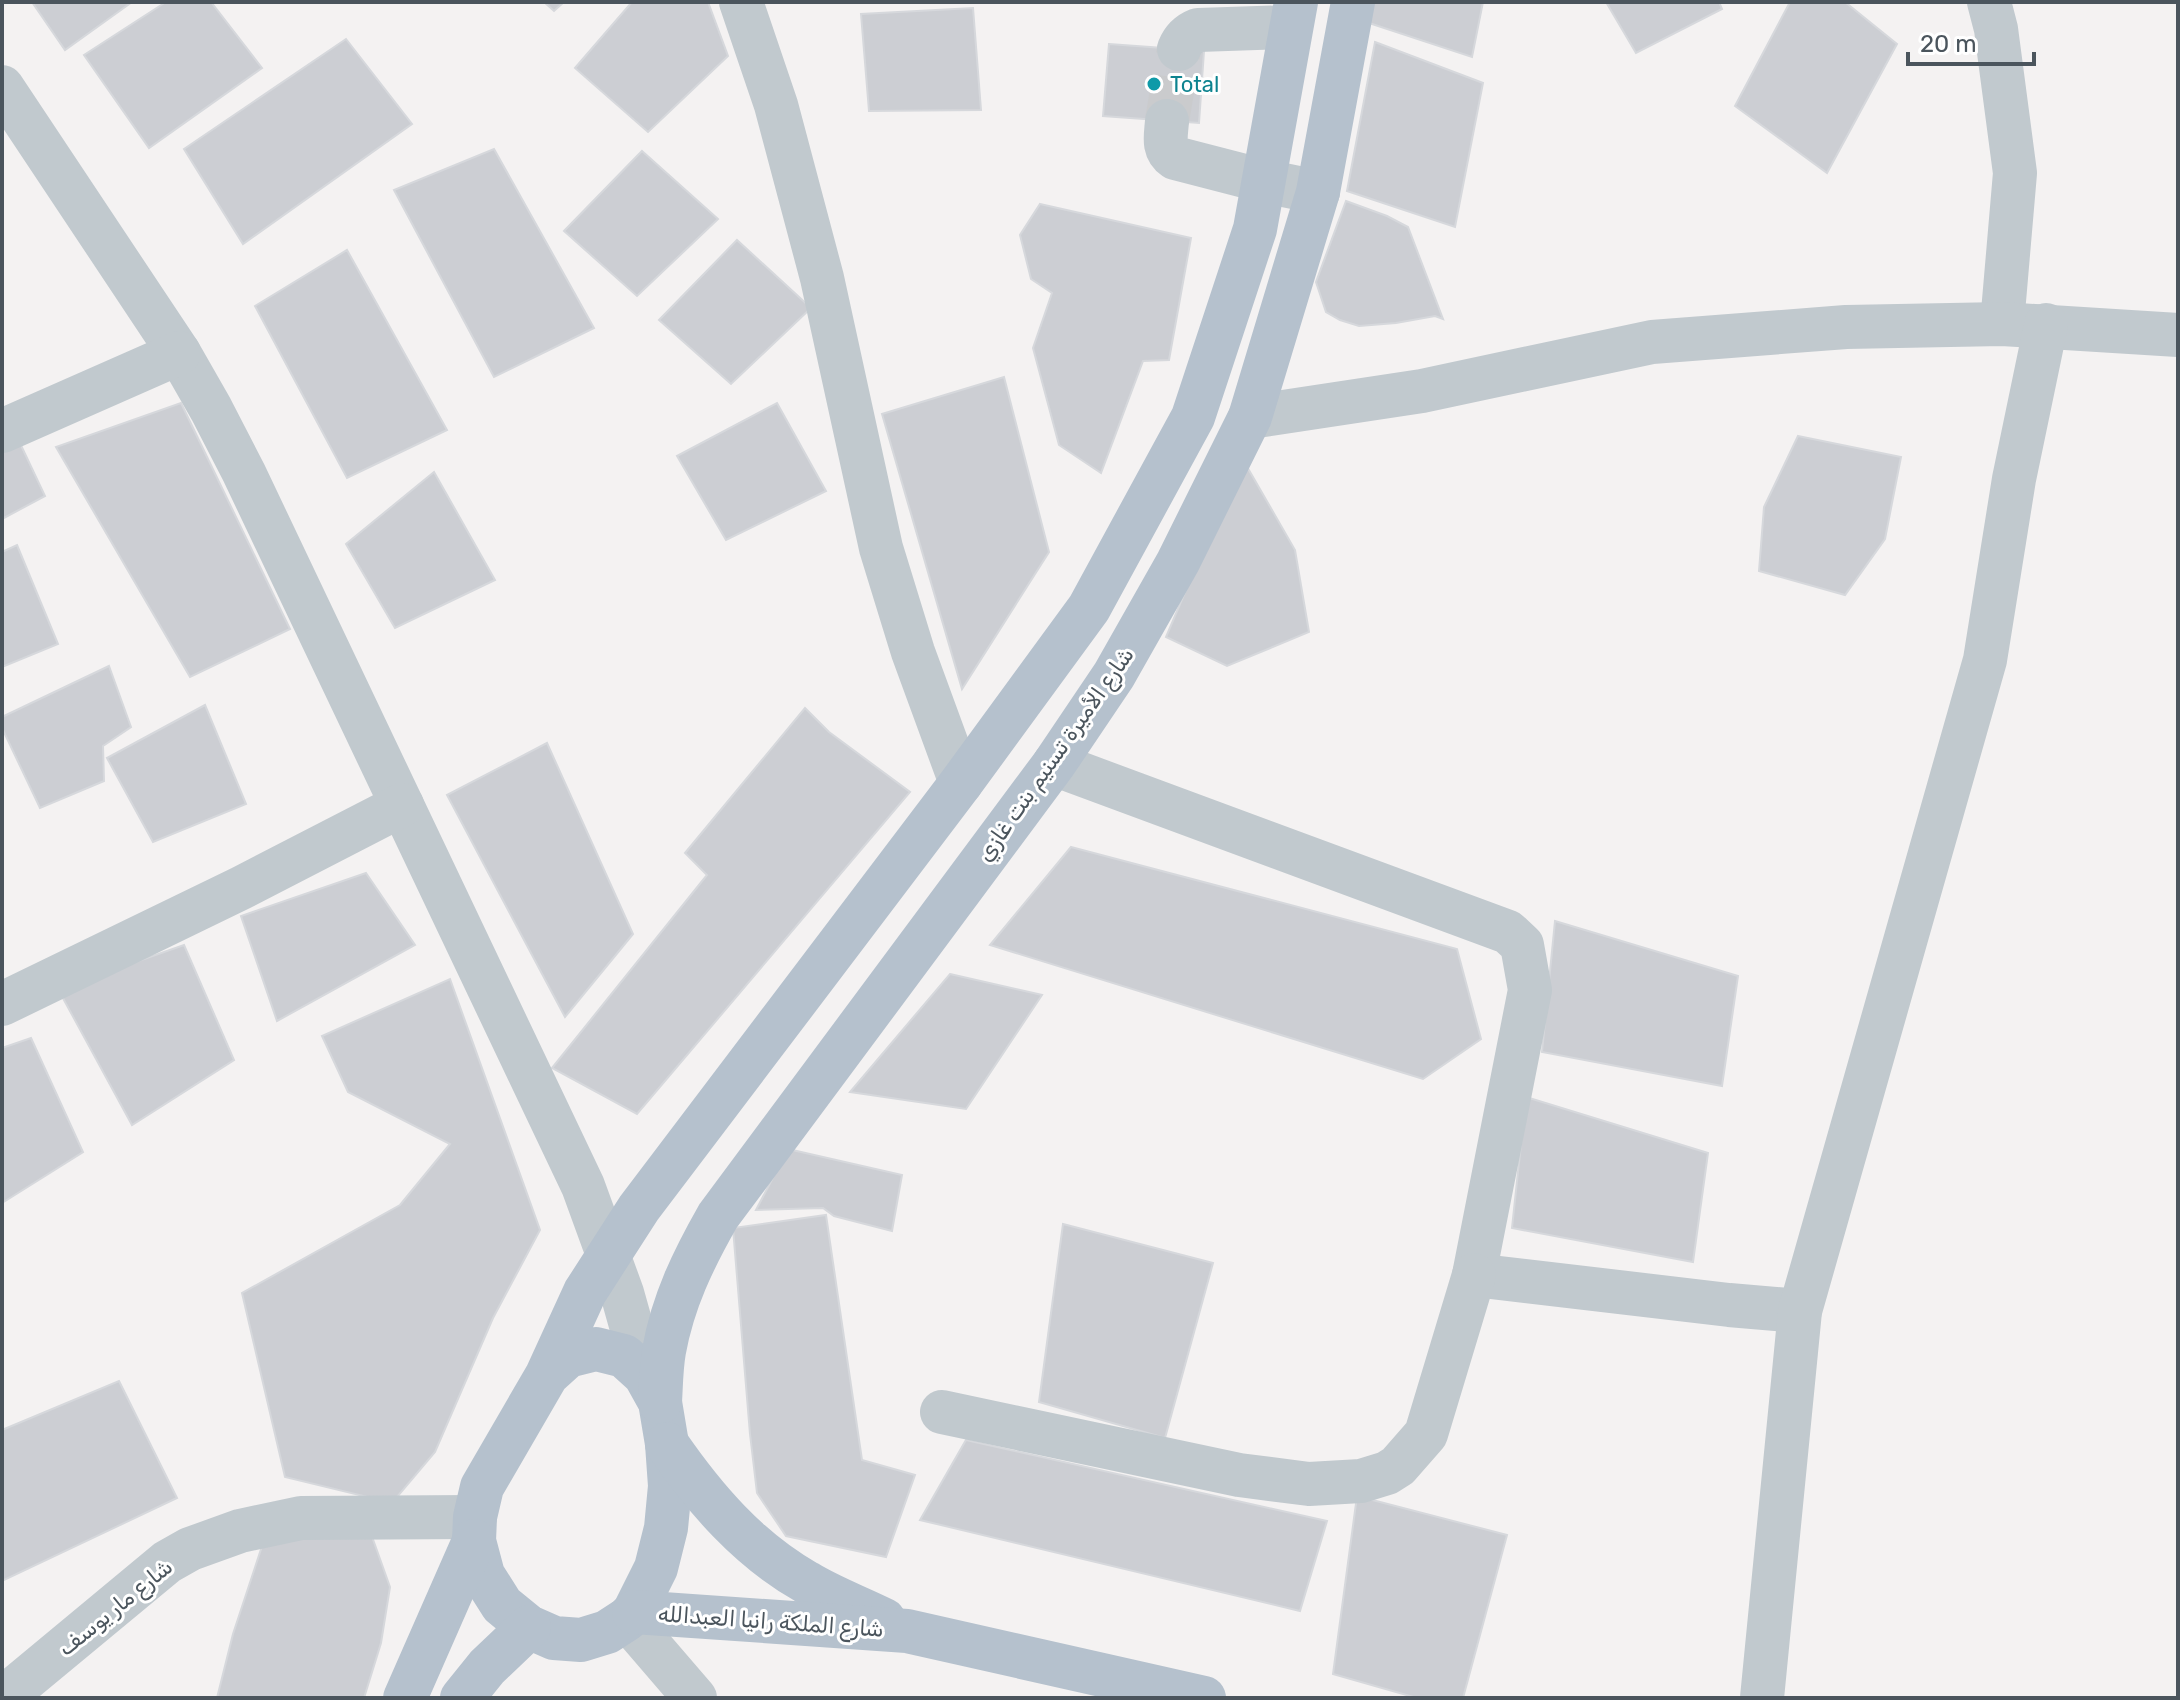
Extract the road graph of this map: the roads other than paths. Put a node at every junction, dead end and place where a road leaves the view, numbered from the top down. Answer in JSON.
{"nodes":[{"id":1,"x":741,"y":2,"type":"edge"},
{"id":2,"x":1353,"y":2,"type":"edge"},
{"id":3,"x":1989,"y":2,"type":"edge"},
{"id":4,"x":1293,"y":14,"type":"edge"},
{"id":5,"x":1179,"y":49,"type":"dead end"},
{"id":6,"x":2,"y":87,"type":"edge"},
{"id":7,"x":1167,"y":121,"type":"tunnel mouth"},
{"id":8,"x":1264,"y":181,"type":"junction"},
{"id":9,"x":1318,"y":192,"type":"junction"},
{"id":10,"x":2002,"y":324,"type":"junction"},
{"id":11,"x":2046,"y":325,"type":"junction"},
{"id":12,"x":2178,"y":335,"type":"edge"},
{"id":13,"x":179,"y":353,"type":"junction"},
{"id":14,"x":1250,"y":417,"type":"junction"},
{"id":15,"x":2,"y":431,"type":"edge"},
{"id":16,"x":1054,"y":764,"type":"junction"},
{"id":17,"x":961,"y":783,"type":"junction"},
{"id":18,"x":402,"y":805,"type":"junction"},
{"id":19,"x":2,"y":1004,"type":"edge"},
{"id":20,"x":609,"y":1253,"type":"junction"},
{"id":21,"x":1474,"y":1275,"type":"junction"},
{"id":22,"x":1800,"y":1311,"type":"junction"},
{"id":23,"x":547,"y":1375,"type":"junction"},
{"id":24,"x":657,"y":1407,"type":"junction"},
{"id":25,"x":942,"y":1412,"type":"dead end"},
{"id":26,"x":474,"y":1529,"type":"junction"},
{"id":27,"x":631,"y":1616,"type":"junction"},
{"id":28,"x":529,"y":1627,"type":"junction"},
{"id":29,"x":907,"y":1631,"type":"junction"},
{"id":30,"x":3,"y":1698,"type":"edge"},
{"id":31,"x":405,"y":1698,"type":"edge"},
{"id":32,"x":462,"y":1698,"type":"edge"},
{"id":33,"x":695,"y":1698,"type":"edge"},
{"id":34,"x":1204,"y":1698,"type":"edge"},
{"id":35,"x":1762,"y":1698,"type":"edge"}],
"edges":[{"from":1,"to":17,"type":"street"},
{"from":2,"to":9,"type":"main road","name":"شارع الأميرة تسنيم بنت غازي"},
{"from":3,"to":10,"type":"street"},
{"from":4,"to":5,"type":"street"},
{"from":4,"to":8,"type":"main road"},
{"from":6,"to":13,"type":"street"},
{"from":7,"to":8,"type":"street"},
{"from":8,"to":9,"type":"street"},
{"from":8,"to":17,"type":"main road"},
{"from":9,"to":14,"type":"main road","name":"شارع الأميرة تسنيم بنت غازي"},
{"from":10,"to":11,"type":"street"},
{"from":10,"to":14,"type":"street"},
{"from":11,"to":12,"type":"street"},
{"from":11,"to":22,"type":"street"},
{"from":13,"to":15,"type":"street"},
{"from":13,"to":18,"type":"street"},
{"from":14,"to":16,"type":"main road","name":"شارع الأميرة تسنيم بنت غازي"},
{"from":16,"to":21,"type":"street"},
{"from":16,"to":24,"type":"main road","name":"شارع الأميرة تسنيم بنت غازي"},
{"from":17,"to":20,"type":"main road"},
{"from":18,"to":19,"type":"street"},
{"from":18,"to":20,"type":"street"},
{"from":20,"to":23,"type":"main road"},
{"from":20,"to":24,"type":"street"},
{"from":21,"to":22,"type":"street"},
{"from":21,"to":25,"type":"street"},
{"from":22,"to":35,"type":"street"},
{"from":23,"to":24,"type":"main road"},
{"from":23,"to":26,"type":"main road"},
{"from":24,"to":27,"type":"main road"},
{"from":24,"to":29,"type":"main road","name":"شارع الملكة رانيا العبدالله"},
{"from":26,"to":28,"type":"main road"},
{"from":26,"to":30,"type":"street","name":"شارع مار يوسف"},
{"from":26,"to":31,"type":"main road"},
{"from":27,"to":28,"type":"main road"},
{"from":27,"to":29,"type":"main road","name":"شارع الملكة رانيا العبدالله"},
{"from":27,"to":33,"type":"street"},
{"from":28,"to":32,"type":"main road"},
{"from":29,"to":34,"type":"main road","name":"شارع الملكة رانيا العبدالله"}]}
